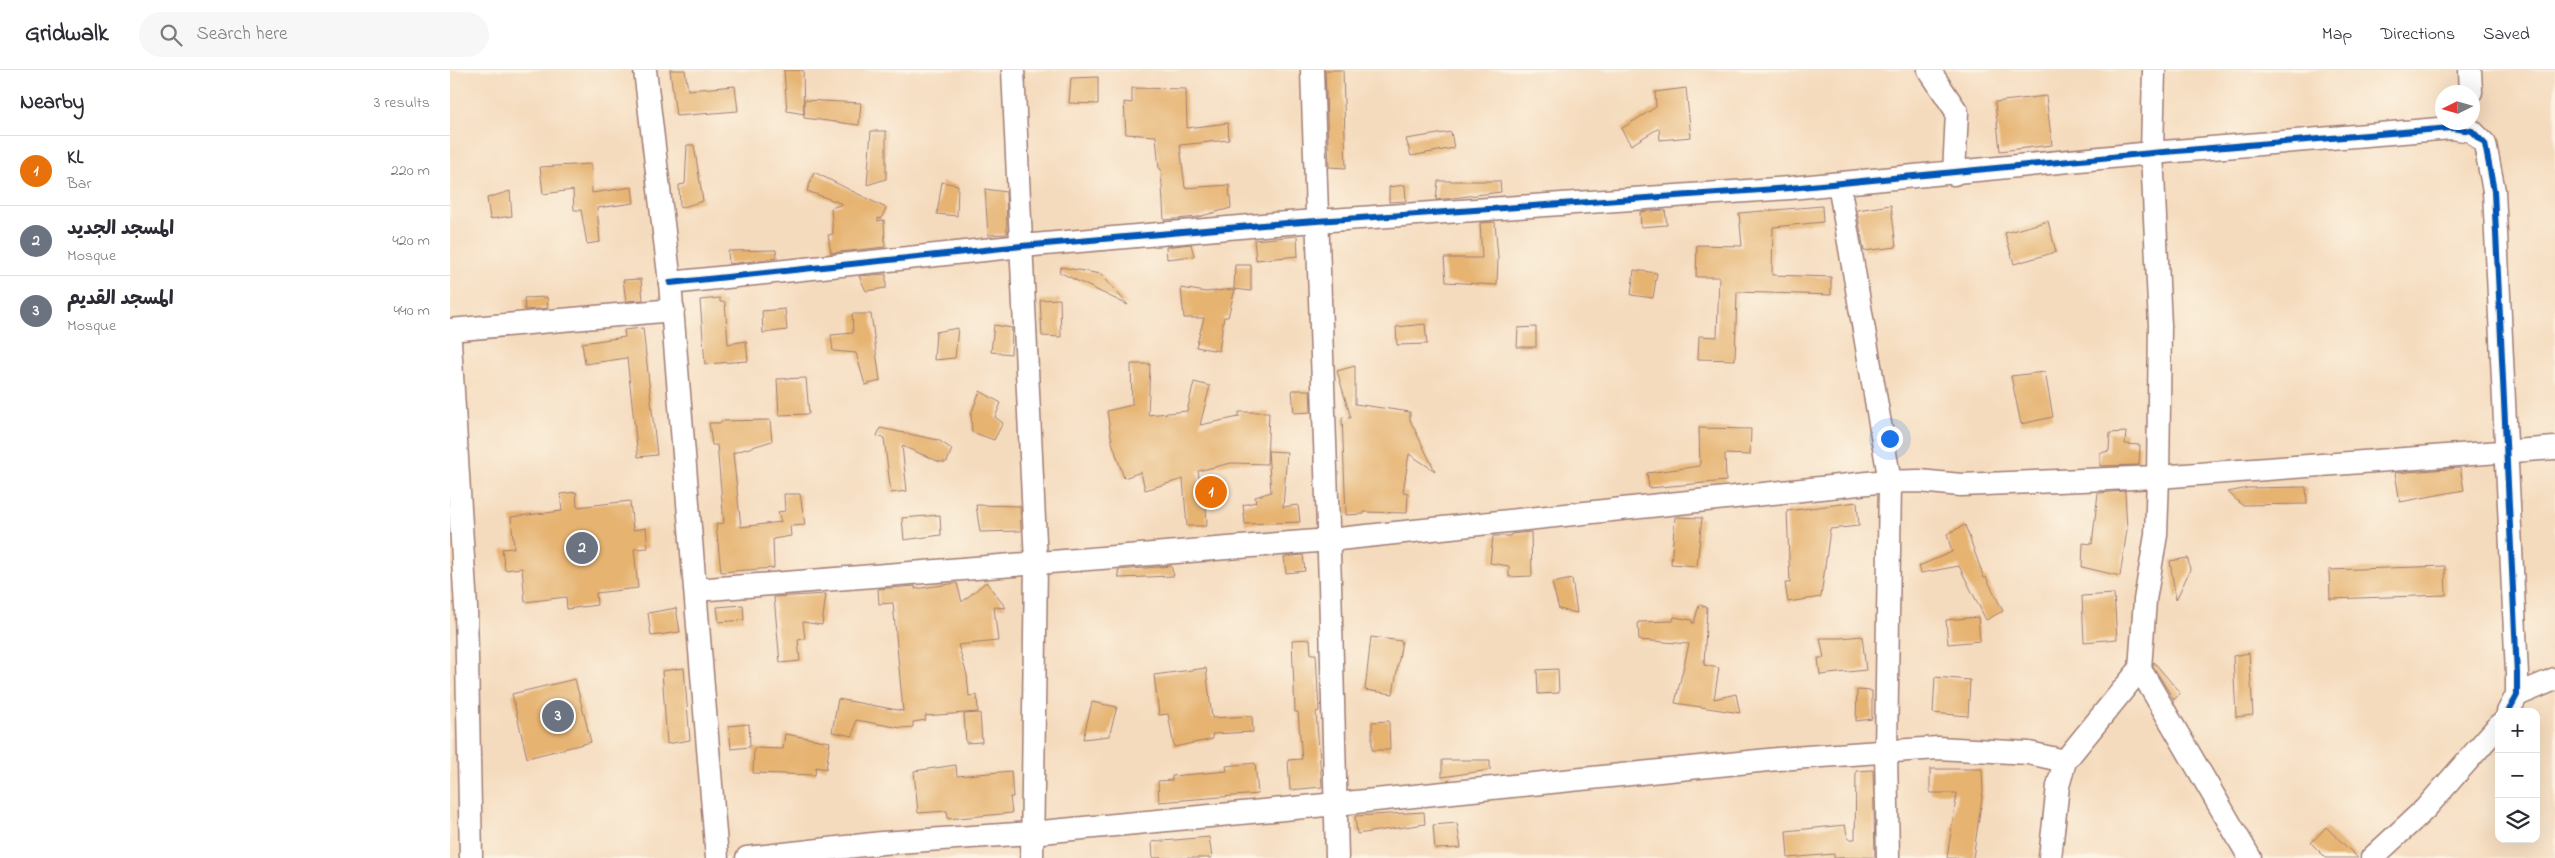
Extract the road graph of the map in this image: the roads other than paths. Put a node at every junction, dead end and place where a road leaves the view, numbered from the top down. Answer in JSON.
{"nodes":[{"id":1,"x":645,"y":70,"type":"edge"},
{"id":2,"x":1013,"y":70,"type":"edge"},
{"id":3,"x":1312,"y":70,"type":"edge"},
{"id":4,"x":1929,"y":70,"type":"edge"},
{"id":5,"x":2154,"y":70,"type":"edge"},
{"id":6,"x":2470,"y":70,"type":"edge"},
{"id":7,"x":2471,"y":85,"type":"edge"},
{"id":8,"x":2435,"y":129,"type":"edge"},
{"id":9,"x":2474,"y":130,"type":"edge"},
{"id":10,"x":2152,"y":153,"type":"junction"},
{"id":11,"x":1954,"y":174,"type":"junction"},
{"id":12,"x":1839,"y":184,"type":"junction"},
{"id":13,"x":1318,"y":221,"type":"junction"},
{"id":14,"x":1022,"y":246,"type":"junction"},
{"id":15,"x":670,"y":283,"type":"junction"},
{"id":16,"x":673,"y":310,"type":"junction"},
{"id":17,"x":450,"y":330,"type":"edge"},
{"id":18,"x":450,"y":342,"type":"edge"},
{"id":19,"x":2555,"y":448,"type":"edge"},
{"id":20,"x":2507,"y":453,"type":"junction"},
{"id":21,"x":2158,"y":477,"type":"junction"},
{"id":22,"x":1890,"y":482,"type":"junction"},
{"id":23,"x":1329,"y":540,"type":"junction"},
{"id":24,"x":1036,"y":563,"type":"junction"},
{"id":25,"x":696,"y":590,"type":"junction"},
{"id":26,"x":458,"y":609,"type":"edge"},
{"id":27,"x":2140,"y":669,"type":"junction"},
{"id":28,"x":2555,"y":679,"type":"edge"},
{"id":29,"x":2513,"y":703,"type":"edge"},
{"id":30,"x":2495,"y":730,"type":"edge"},
{"id":31,"x":1886,"y":752,"type":"junction"},
{"id":32,"x":2064,"y":761,"type":"junction"},
{"id":33,"x":1336,"y":804,"type":"junction"},
{"id":34,"x":1031,"y":833,"type":"junction"},
{"id":35,"x":471,"y":858,"type":"edge"},
{"id":36,"x":717,"y":858,"type":"edge"},
{"id":37,"x":747,"y":858,"type":"edge"},
{"id":38,"x":1032,"y":858,"type":"edge"},
{"id":39,"x":1337,"y":858,"type":"edge"},
{"id":40,"x":1888,"y":858,"type":"edge"},
{"id":41,"x":2050,"y":858,"type":"edge"},
{"id":42,"x":2250,"y":858,"type":"edge"},
{"id":43,"x":2372,"y":858,"type":"edge"}],
"edges":[{"from":1,"to":15,"type":"street"},
{"from":2,"to":14,"type":"street"},
{"from":3,"to":13,"type":"street"},
{"from":4,"to":11,"type":"street"},
{"from":5,"to":10,"type":"street"},
{"from":6,"to":7,"type":"street"},
{"from":8,"to":10,"type":"street"},
{"from":9,"to":20,"type":"street"},
{"from":10,"to":11,"type":"street"},
{"from":10,"to":21,"type":"street"},
{"from":11,"to":12,"type":"street"},
{"from":12,"to":13,"type":"street"},
{"from":12,"to":22,"type":"street"},
{"from":13,"to":14,"type":"street"},
{"from":13,"to":23,"type":"street"},
{"from":14,"to":15,"type":"street"},
{"from":14,"to":24,"type":"street"},
{"from":15,"to":16,"type":"street"},
{"from":16,"to":17,"type":"street"},
{"from":16,"to":25,"type":"street"},
{"from":18,"to":26,"type":"street"},
{"from":19,"to":20,"type":"street"},
{"from":20,"to":21,"type":"street"},
{"from":20,"to":29,"type":"street"},
{"from":21,"to":22,"type":"street"},
{"from":21,"to":27,"type":"street"},
{"from":22,"to":23,"type":"street"},
{"from":22,"to":31,"type":"street"},
{"from":23,"to":24,"type":"street"},
{"from":23,"to":33,"type":"street"},
{"from":24,"to":25,"type":"street"},
{"from":24,"to":34,"type":"street"},
{"from":25,"to":36,"type":"street"},
{"from":26,"to":35,"type":"street"},
{"from":27,"to":32,"type":"street"},
{"from":27,"to":42,"type":"street"},
{"from":28,"to":29,"type":"street"},
{"from":30,"to":43,"type":"street"},
{"from":31,"to":32,"type":"street"},
{"from":31,"to":33,"type":"street"},
{"from":31,"to":40,"type":"street"},
{"from":32,"to":41,"type":"street"},
{"from":33,"to":34,"type":"street"},
{"from":33,"to":39,"type":"street"},
{"from":34,"to":37,"type":"street"},
{"from":34,"to":38,"type":"street"}]}
